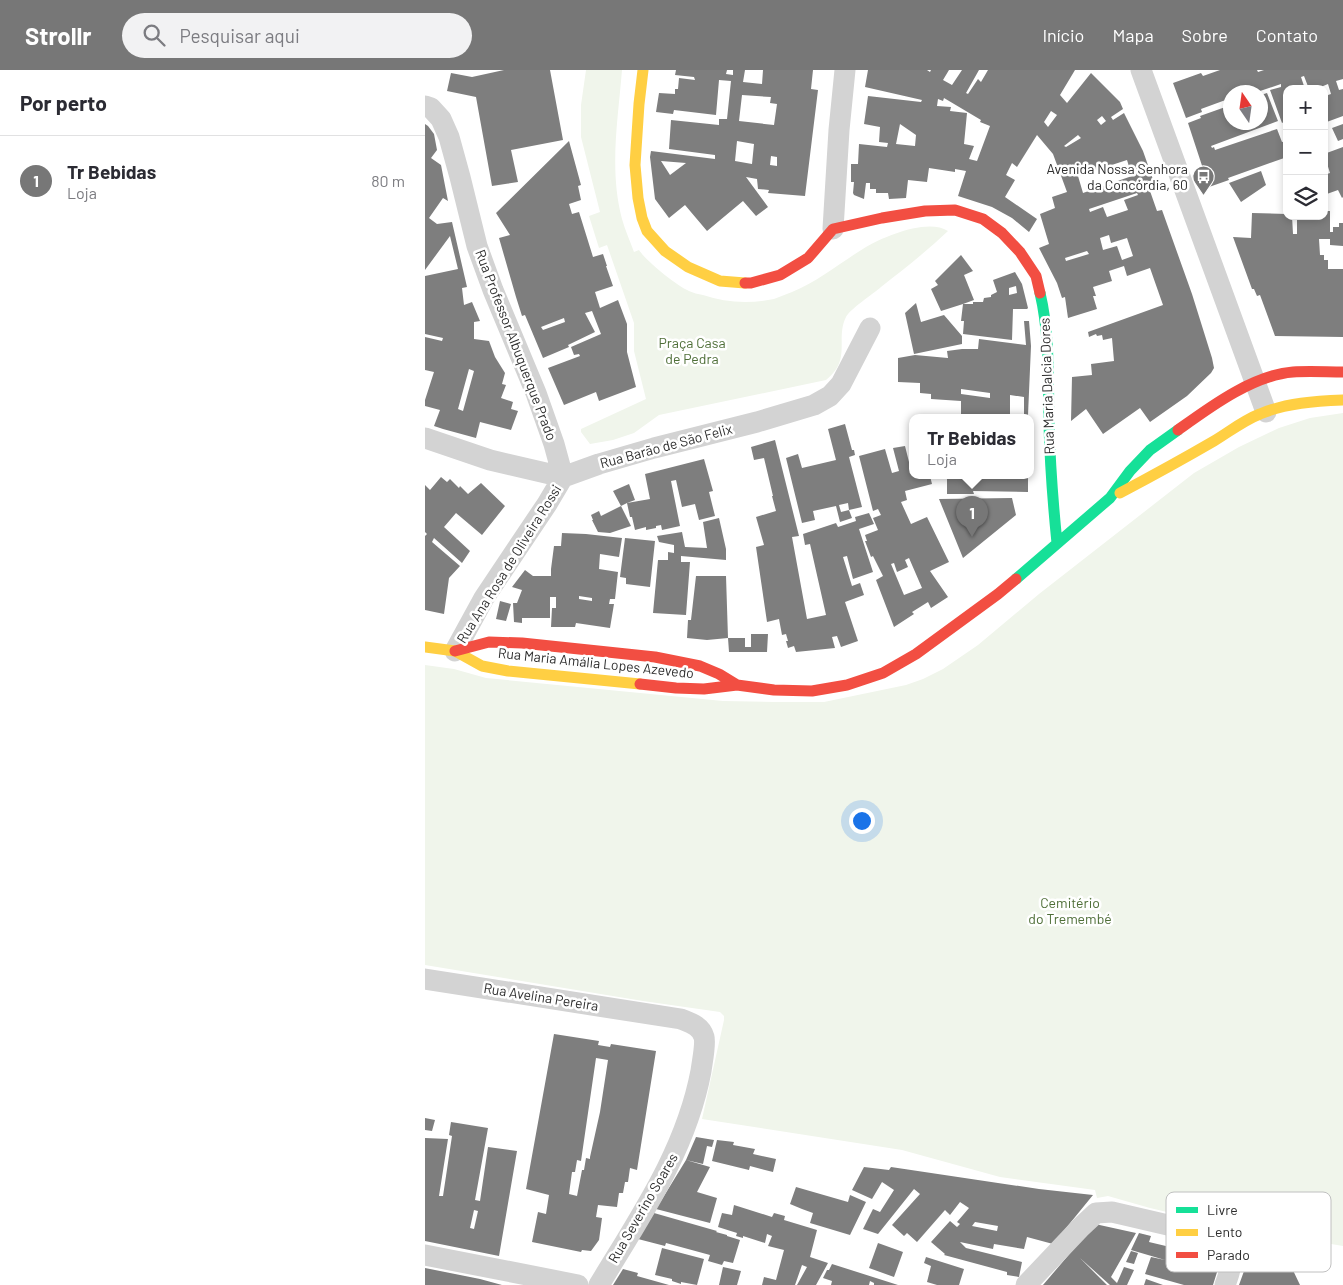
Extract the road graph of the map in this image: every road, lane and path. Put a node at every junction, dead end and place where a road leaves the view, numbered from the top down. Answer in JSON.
{"nodes":[{"id":1,"x":643,"y":70,"type":"edge"},
{"id":2,"x":845,"y":70,"type":"edge"},
{"id":3,"x":1140,"y":70,"type":"edge"},
{"id":4,"x":425,"y":106,"type":"edge"},
{"id":5,"x":833,"y":229,"type":"junction"},
{"id":6,"x":870,"y":328,"type":"dead end"},
{"id":7,"x":1343,"y":372,"type":"edge"},
{"id":8,"x":1255,"y":382,"type":"junction"},
{"id":9,"x":1343,"y":400,"type":"edge"},
{"id":10,"x":1266,"y":412,"type":"junction"},
{"id":11,"x":425,"y":438,"type":"edge"},
{"id":12,"x":563,"y":477,"type":"junction"},
{"id":13,"x":1110,"y":498,"type":"junction"},
{"id":14,"x":1057,"y":543,"type":"junction"},
{"id":15,"x":425,"y":647,"type":"edge"},
{"id":16,"x":455,"y":651,"type":"junction"},
{"id":17,"x":737,"y":686,"type":"junction"},
{"id":18,"x":425,"y":979,"type":"edge"},
{"id":19,"x":658,"y":1014,"type":"joint"},
{"id":20,"x":1166,"y":1225,"type":"edge"},
{"id":21,"x":425,"y":1255,"type":"edge"},
{"id":22,"x":1230,"y":1272,"type":"edge"},
{"id":23,"x":578,"y":1285,"type":"edge"},
{"id":24,"x":599,"y":1285,"type":"edge"},
{"id":25,"x":1026,"y":1285,"type":"edge"},
{"id":26,"x":1225,"y":1285,"type":"edge"}],
"edges":[{"from":1,"to":5,"type":"main road"},
{"from":2,"to":5,"type":"street"},
{"from":3,"to":8,"type":"street"},
{"from":4,"to":12,"type":"street","name":"Rua Professor Albuquerque Prado"},
{"from":5,"to":14,"type":"main road","name":"Rua Maria Dalcia Dores"},
{"from":6,"to":12,"type":"street","name":"Rua Barão de São Felix"},
{"from":7,"to":8,"type":"main road","name":"Rua Maria Amália Lopes Azevedo"},
{"from":8,"to":10,"type":"street"},
{"from":8,"to":13,"type":"main road","name":"Rua Maria Amália Lopes Azevedo"},
{"from":9,"to":10,"type":"main road","name":"Rua Maria Amália Lopes Azevedo"},
{"from":10,"to":13,"type":"main road","name":"Rua Maria Amália Lopes Azevedo"},
{"from":11,"to":12,"type":"street"},
{"from":12,"to":16,"type":"street","name":"Rua Ana Rosa de Oliveira Rossi"},
{"from":13,"to":14,"type":"main road","name":"Rua Maria Amália Lopes Azevedo"},
{"from":14,"to":17,"type":"main road","name":"Rua Maria Amália Lopes Azevedo"},
{"from":15,"to":16,"type":"main road","name":"Rua Maria Amália Lopes Azevedo"},
{"from":16,"to":17,"type":"main road","name":"Rua Maria Amália Lopes Azevedo"},
{"from":16,"to":17,"type":"main road","name":"Rua Maria Amália Lopes Azevedo"},
{"from":18,"to":19,"type":"street","name":"Rua Avelina Pereira"},
{"from":19,"to":24,"type":"street","name":"Rua Severino Soares"},
{"from":20,"to":25,"type":"street"},
{"from":21,"to":23,"type":"street"},
{"from":22,"to":26,"type":"street"}]}
